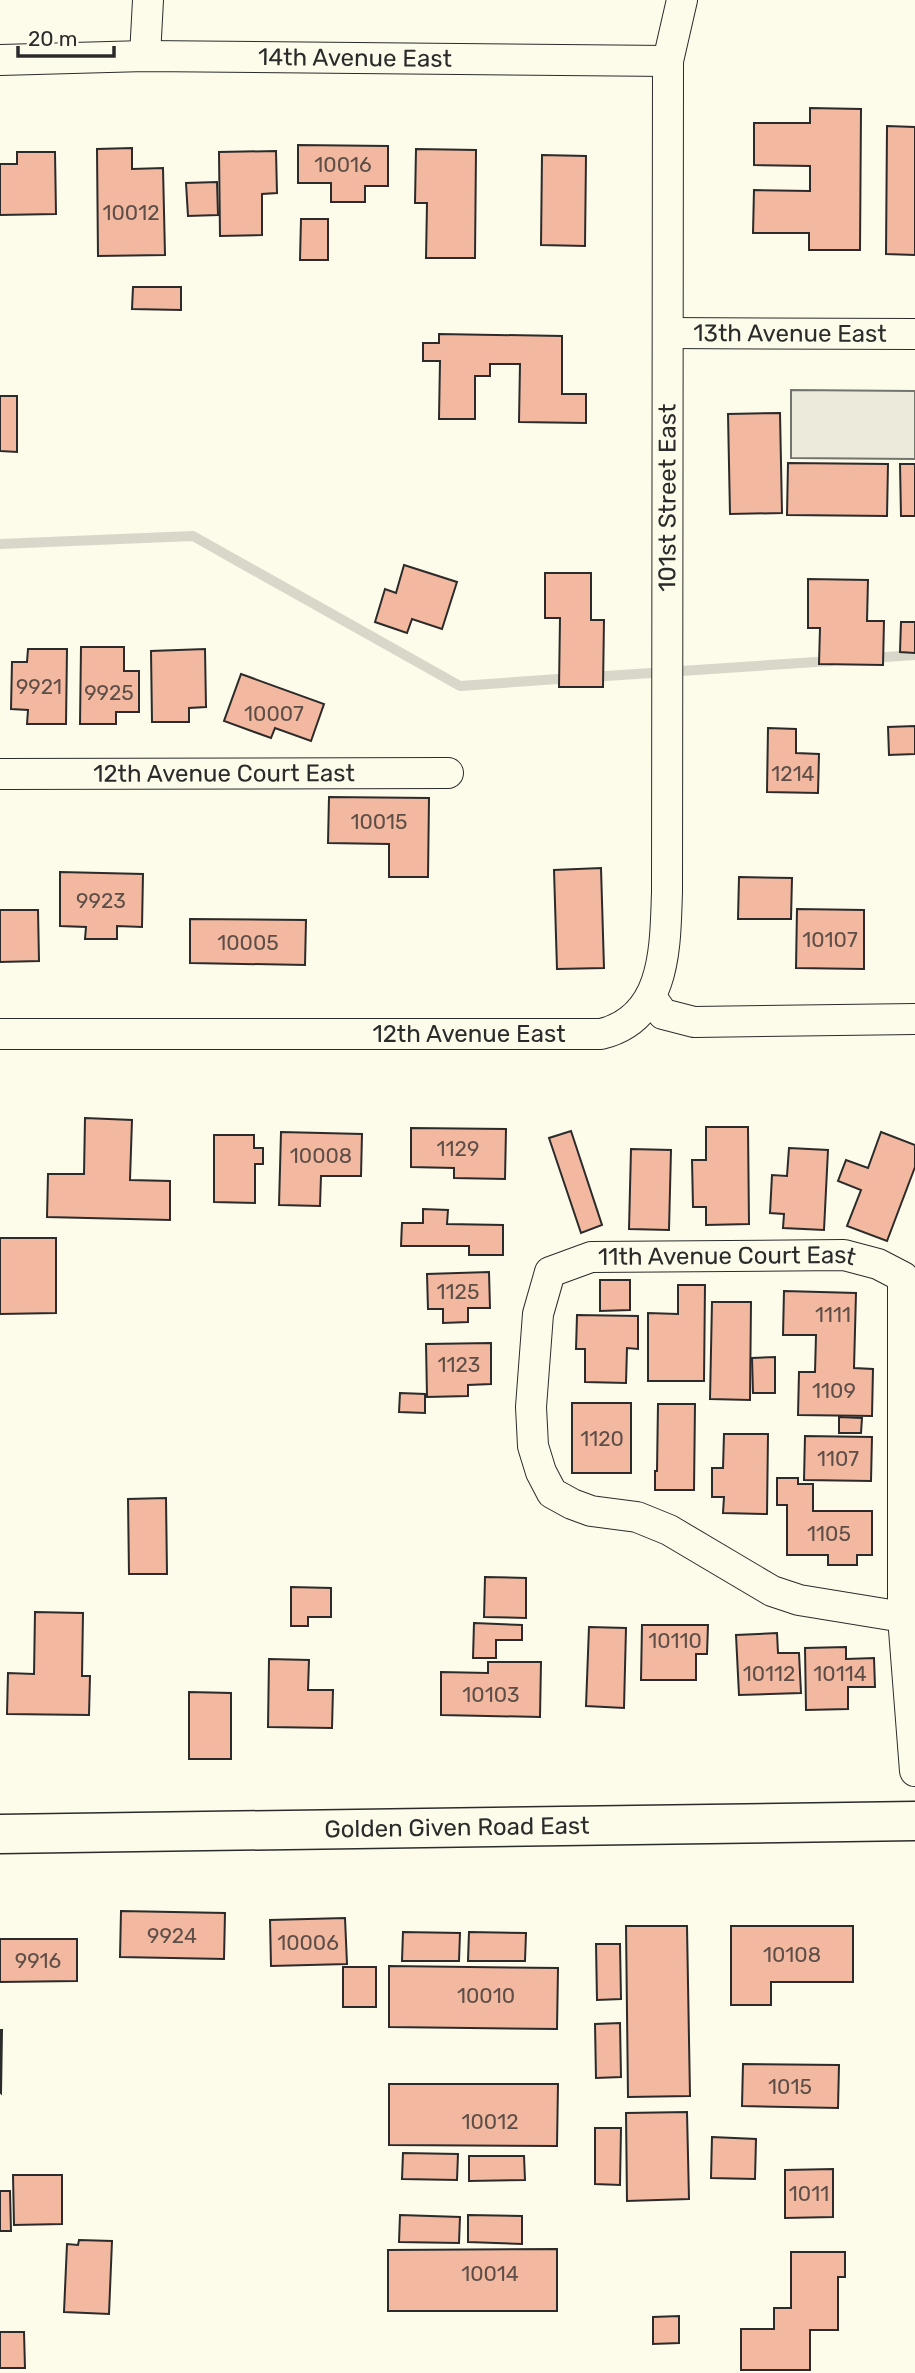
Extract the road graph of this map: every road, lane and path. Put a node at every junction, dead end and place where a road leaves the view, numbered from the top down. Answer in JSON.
{"nodes":[{"id":1,"x":148,"y":0,"type":"edge"},
{"id":2,"x":682,"y":0,"type":"edge"},
{"id":3,"x":145,"y":56,"type":"junction"},
{"id":4,"x":0,"y":60,"type":"edge"},
{"id":5,"x":668,"y":61,"type":"junction"},
{"id":6,"x":668,"y":334,"type":"junction"},
{"id":7,"x":915,"y":334,"type":"edge"},
{"id":8,"x":448,"y":773,"type":"dead end"},
{"id":9,"x":0,"y":774,"type":"edge"},
{"id":10,"x":652,"y":998,"type":"junction"},
{"id":11,"x":915,"y":1019,"type":"edge"},
{"id":12,"x":0,"y":1034,"type":"edge"},
{"id":13,"x":903,"y":1617,"type":"junction"},
{"id":14,"x":915,"y":1771,"type":"edge"},
{"id":15,"x":915,"y":1821,"type":"edge"},
{"id":16,"x":0,"y":1834,"type":"edge"}],
"edges":[{"from":1,"to":3,"type":"street"},
{"from":2,"to":5,"type":"street","name":"101st Street East"},
{"from":3,"to":4,"type":"street","name":"14th Avenue East"},
{"from":3,"to":5,"type":"street","name":"14th Avenue East"},
{"from":5,"to":6,"type":"street","name":"101st Street East"},
{"from":6,"to":7,"type":"street","name":"13th Avenue East"},
{"from":6,"to":10,"type":"street","name":"101st Street East"},
{"from":8,"to":9,"type":"street","name":"12th Avenue Court East"},
{"from":10,"to":11,"type":"street"},
{"from":10,"to":12,"type":"street","name":"12th Avenue East"},
{"from":13,"to":13,"type":"street","name":"11th Avenue Court East"},
{"from":13,"to":14,"type":"street"},
{"from":15,"to":16,"type":"street","name":"Golden Given Road East"}]}
